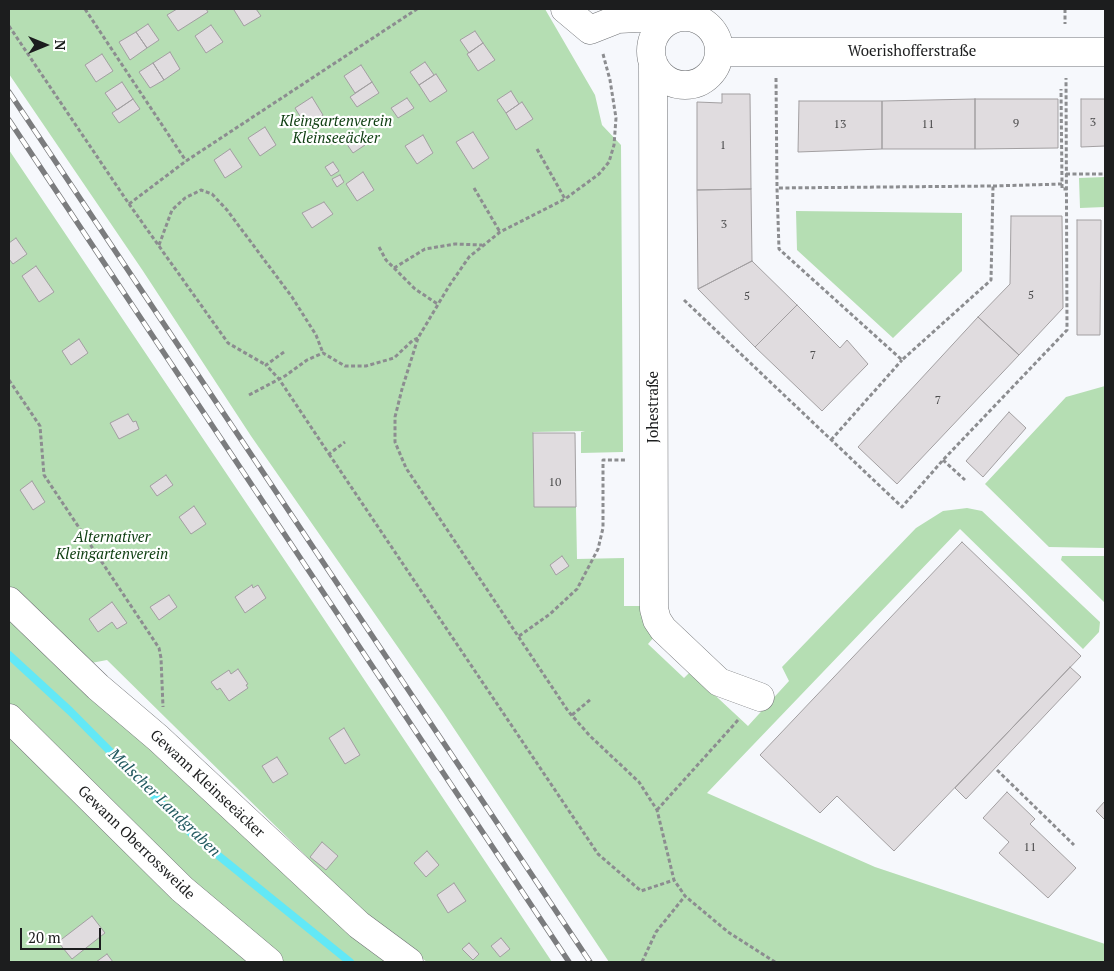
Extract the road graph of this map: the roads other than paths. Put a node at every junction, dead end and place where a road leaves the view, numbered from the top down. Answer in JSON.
{"nodes":[{"id":1,"x":565,"y":9,"type":"edge"},
{"id":2,"x":676,"y":16,"type":"junction"},
{"id":3,"x":720,"y":52,"type":"junction"},
{"id":4,"x":1105,"y":52,"type":"edge"},
{"id":5,"x":652,"y":62,"type":"junction"},
{"id":6,"x":9,"y":601,"type":"edge"},
{"id":7,"x":760,"y":697,"type":"road end"},
{"id":8,"x":9,"y":718,"type":"edge"},
{"id":9,"x":269,"y":962,"type":"edge"},
{"id":10,"x":409,"y":962,"type":"edge"}],
"edges":[{"from":1,"to":2,"type":"street"},
{"from":2,"to":3,"type":"street"},
{"from":2,"to":5,"type":"street"},
{"from":3,"to":4,"type":"street","name":"Woerishofferstraße"},
{"from":3,"to":5,"type":"street"},
{"from":5,"to":7,"type":"street","name":"Johestraße"},
{"from":6,"to":10,"type":"street","name":"Gewann Kleinseeäcker"},
{"from":8,"to":9,"type":"street","name":"Gewann Oberrossweide"}]}
